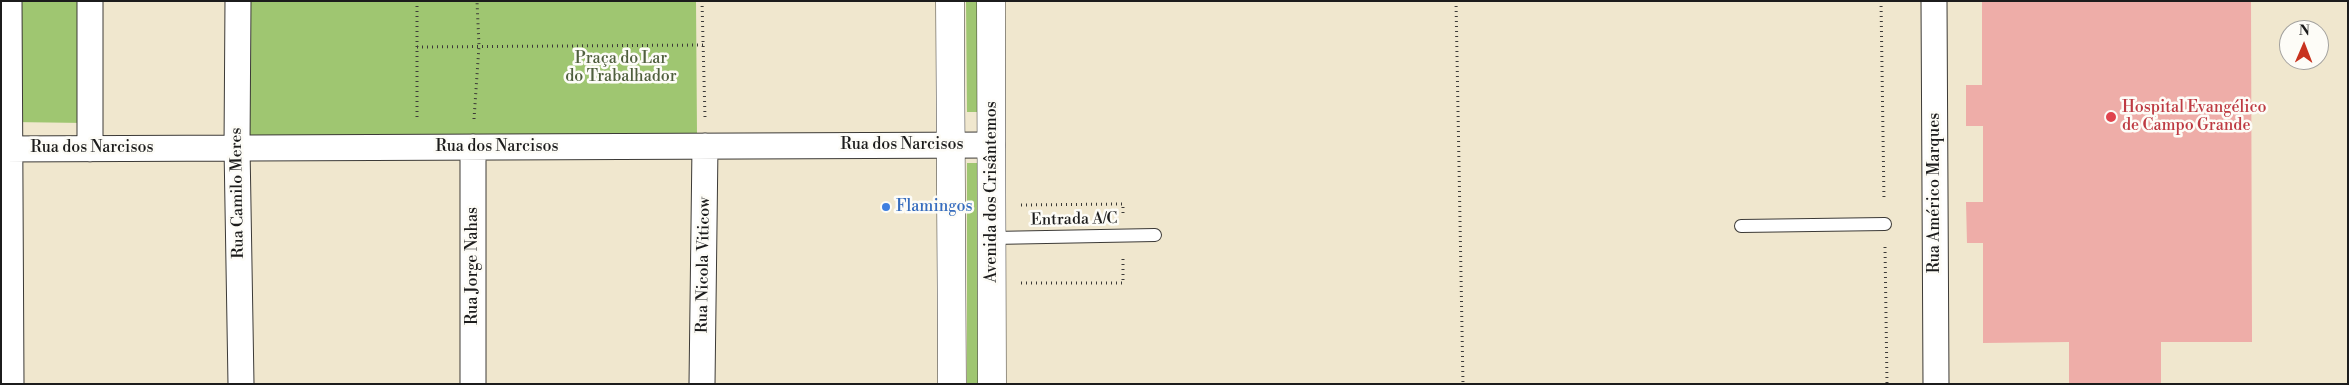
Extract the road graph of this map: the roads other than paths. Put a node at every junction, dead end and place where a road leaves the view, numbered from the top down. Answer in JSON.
{"nodes":[{"id":1,"x":9,"y":1,"type":"edge"},
{"id":2,"x":90,"y":1,"type":"edge"},
{"id":3,"x":238,"y":1,"type":"edge"},
{"id":4,"x":950,"y":1,"type":"edge"},
{"id":5,"x":991,"y":1,"type":"edge"},
{"id":6,"x":1934,"y":1,"type":"edge"},
{"id":7,"x":951,"y":145,"type":"junction"},
{"id":8,"x":992,"y":145,"type":"junction"},
{"id":9,"x":705,"y":146,"type":"junction"},
{"id":10,"x":237,"y":147,"type":"junction"},
{"id":11,"x":473,"y":147,"type":"junction"},
{"id":12,"x":6,"y":149,"type":"edge"},
{"id":13,"x":90,"y":149,"type":"junction"},
{"id":14,"x":1885,"y":224,"type":"road end"},
{"id":15,"x":1741,"y":226,"type":"dead end"},
{"id":16,"x":1155,"y":235,"type":"dead end"},
{"id":17,"x":992,"y":238,"type":"junction"},
{"id":18,"x":11,"y":384,"type":"edge"},
{"id":19,"x":241,"y":384,"type":"edge"},
{"id":20,"x":474,"y":384,"type":"edge"},
{"id":21,"x":702,"y":384,"type":"edge"},
{"id":22,"x":952,"y":384,"type":"edge"},
{"id":23,"x":992,"y":384,"type":"edge"},
{"id":24,"x":1936,"y":384,"type":"edge"}],
"edges":[{"from":1,"to":12,"type":"street"},
{"from":2,"to":13,"type":"street"},
{"from":3,"to":10,"type":"street","name":"Rua Camilo Meres"},
{"from":4,"to":7,"type":"street"},
{"from":5,"to":8,"type":"street","name":"Avenida dos Crisântemos"},
{"from":6,"to":24,"type":"street","name":"Rua Américo Marques"},
{"from":7,"to":8,"type":"street","name":"Rua dos Narcisos"},
{"from":7,"to":9,"type":"street","name":"Rua dos Narcisos"},
{"from":7,"to":22,"type":"street"},
{"from":8,"to":17,"type":"street","name":"Avenida dos Crisântemos"},
{"from":9,"to":11,"type":"street","name":"Rua dos Narcisos"},
{"from":9,"to":21,"type":"street","name":"Rua Nicola Viticow"},
{"from":10,"to":11,"type":"street","name":"Rua dos Narcisos"},
{"from":10,"to":13,"type":"street","name":"Rua dos Narcisos"},
{"from":10,"to":19,"type":"street","name":"Rua Camilo Meres"},
{"from":11,"to":20,"type":"street","name":"Rua Jorge Nahas"},
{"from":12,"to":13,"type":"street","name":"Rua dos Narcisos"},
{"from":12,"to":18,"type":"street"},
{"from":14,"to":15,"type":"lane"},
{"from":16,"to":17,"type":"lane","name":"Entrada A/C"},
{"from":17,"to":23,"type":"street","name":"Avenida dos Crisântemos"}]}
